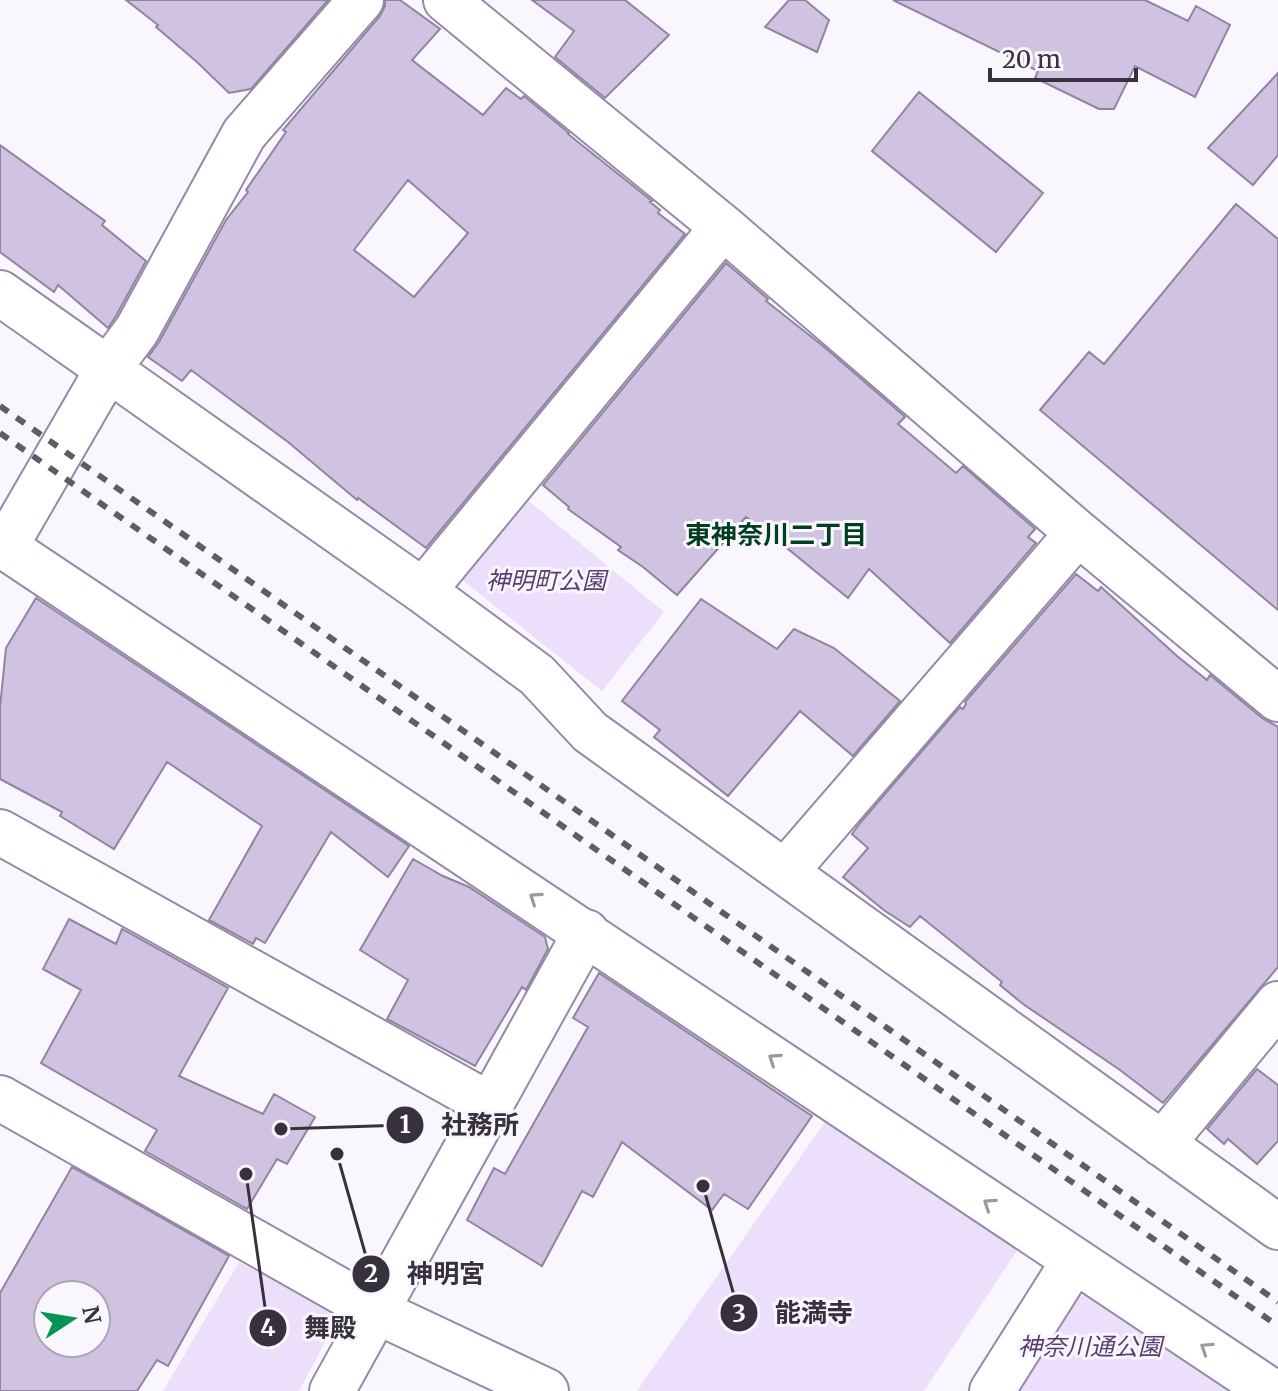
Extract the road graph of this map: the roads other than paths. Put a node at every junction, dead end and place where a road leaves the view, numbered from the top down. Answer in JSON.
{"nodes":[{"id":1,"x":361,"y":0,"type":"edge"},
{"id":2,"x":446,"y":0,"type":"edge"},
{"id":3,"x":723,"y":227,"type":"junction"},
{"id":4,"x":0,"y":293,"type":"edge"},
{"id":5,"x":108,"y":369,"type":"junction"},
{"id":6,"x":1078,"y":533,"type":"junction"},
{"id":7,"x":2,"y":554,"type":"edge"},
{"id":8,"x":423,"y":591,"type":"junction"},
{"id":9,"x":1278,"y":699,"type":"edge"},
{"id":10,"x":0,"y":832,"type":"edge"},
{"id":11,"x":785,"y":872,"type":"junction"},
{"id":12,"x":586,"y":932,"type":"junction"},
{"id":13,"x":1278,"y":1004,"type":"edge"},
{"id":14,"x":0,"y":1098,"type":"edge"},
{"id":15,"x":490,"y":1105,"type":"junction"},
{"id":16,"x":1162,"y":1144,"type":"junction"},
{"id":17,"x":1278,"y":1227,"type":"edge"},
{"id":18,"x":1074,"y":1261,"type":"junction"},
{"id":19,"x":376,"y":1311,"type":"junction"},
{"id":20,"x":332,"y":1391,"type":"edge"},
{"id":21,"x":546,"y":1391,"type":"edge"},
{"id":22,"x":992,"y":1391,"type":"edge"},
{"id":23,"x":1271,"y":1391,"type":"edge"}],
"edges":[{"from":1,"to":5,"type":"street"},
{"from":2,"to":3,"type":"street"},
{"from":3,"to":6,"type":"street"},
{"from":3,"to":8,"type":"street"},
{"from":4,"to":5,"type":"street"},
{"from":5,"to":7,"type":"street"},
{"from":5,"to":8,"type":"street"},
{"from":6,"to":9,"type":"street"},
{"from":6,"to":11,"type":"street"},
{"from":12,"to":7,"type":"street","one_way":true},
{"from":8,"to":11,"type":"street"},
{"from":10,"to":15,"type":"street"},
{"from":11,"to":16,"type":"street"},
{"from":12,"to":15,"type":"street"},
{"from":18,"to":12,"type":"street","one_way":true},
{"from":13,"to":16,"type":"street"},
{"from":14,"to":19,"type":"street"},
{"from":15,"to":19,"type":"street"},
{"from":16,"to":17,"type":"street"},
{"from":18,"to":22,"type":"street"},
{"from":23,"to":18,"type":"street","one_way":true},
{"from":19,"to":20,"type":"street"},
{"from":19,"to":21,"type":"street"}]}
